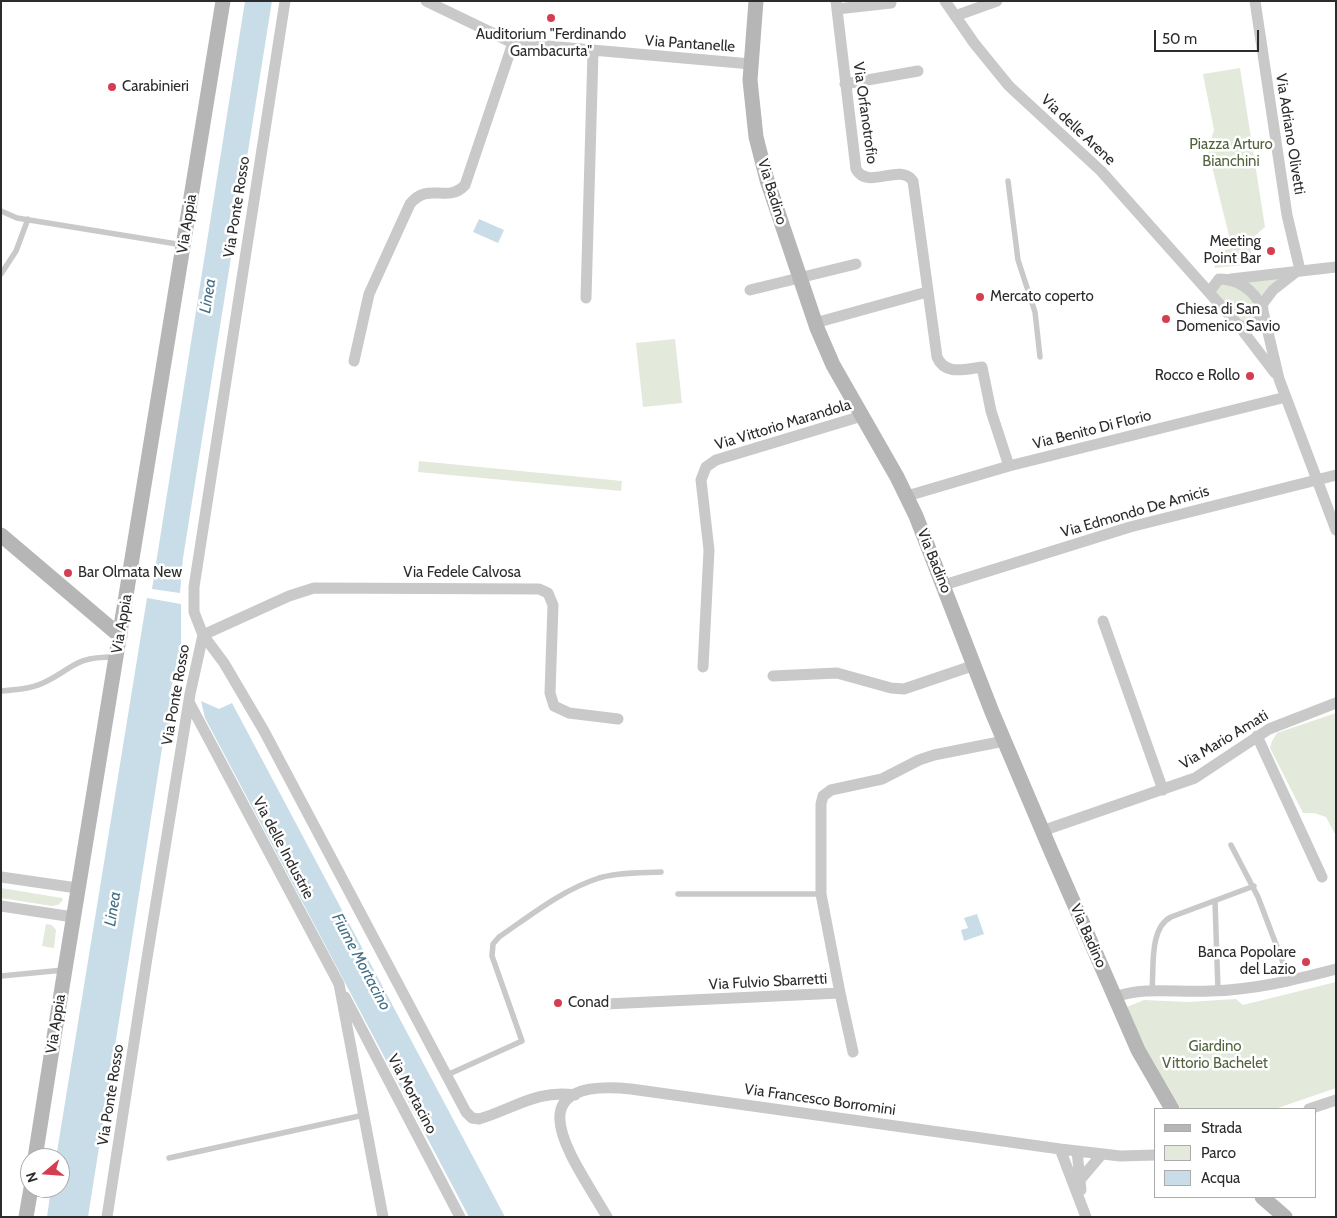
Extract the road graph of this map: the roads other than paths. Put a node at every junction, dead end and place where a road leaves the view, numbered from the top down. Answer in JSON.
{"nodes":[{"id":1,"x":223,"y":1,"type":"edge"},
{"id":2,"x":285,"y":1,"type":"edge"},
{"id":3,"x":426,"y":1,"type":"edge"},
{"id":4,"x":756,"y":1,"type":"edge"},
{"id":5,"x":945,"y":1,"type":"edge"},
{"id":6,"x":997,"y":1,"type":"edge"},
{"id":7,"x":1256,"y":1,"type":"edge"},
{"id":8,"x":890,"y":3,"type":"dead end"},
{"id":9,"x":837,"y":5,"type":"edge"},
{"id":10,"x":955,"y":16,"type":"junction"},
{"id":11,"x":513,"y":43,"type":"junction"},
{"id":12,"x":594,"y":52,"type":"junction"},
{"id":13,"x":751,"y":64,"type":"junction"},
{"id":14,"x":918,"y":71,"type":"dead end"},
{"id":15,"x":845,"y":84,"type":"junction"},
{"id":16,"x":1008,"y":181,"type":"dead end"},
{"id":17,"x":1,"y":211,"type":"edge"},
{"id":18,"x":28,"y":219,"type":"junction"},
{"id":19,"x":187,"y":245,"type":"junction"},
{"id":20,"x":856,"y":264,"type":"dead end"},
{"id":21,"x":1336,"y":267,"type":"edge"},
{"id":22,"x":1300,"y":270,"type":"junction"},
{"id":23,"x":1,"y":274,"type":"edge"},
{"id":24,"x":800,"y":276,"type":"junction"},
{"id":25,"x":1195,"y":276,"type":"junction"},
{"id":26,"x":1219,"y":279,"type":"junction"},
{"id":27,"x":1232,"y":279,"type":"junction"},
{"id":28,"x":750,"y":290,"type":"dead end"},
{"id":29,"x":1210,"y":291,"type":"junction"},
{"id":30,"x":927,"y":292,"type":"junction"},
{"id":31,"x":586,"y":298,"type":"dead end"},
{"id":32,"x":1262,"y":307,"type":"junction"},
{"id":33,"x":815,"y":323,"type":"junction"},
{"id":34,"x":1239,"y":326,"type":"junction"},
{"id":35,"x":1040,"y":357,"type":"dead end"},
{"id":36,"x":354,"y":361,"type":"dead end"},
{"id":37,"x":1279,"y":379,"type":"junction"},
{"id":38,"x":1286,"y":397,"type":"junction"},
{"id":39,"x":862,"y":416,"type":"junction"},
{"id":40,"x":1009,"y":466,"type":"junction"},
{"id":41,"x":1336,"y":474,"type":"edge"},
{"id":42,"x":1318,"y":479,"type":"junction"},
{"id":43,"x":907,"y":496,"type":"junction"},
{"id":44,"x":1336,"y":530,"type":"edge"},
{"id":45,"x":1,"y":535,"type":"edge"},
{"id":46,"x":944,"y":585,"type":"junction"},
{"id":47,"x":1103,"y":620,"type":"dead end"},
{"id":48,"x":120,"y":636,"type":"junction"},
{"id":49,"x":202,"y":638,"type":"junction"},
{"id":50,"x":116,"y":657,"type":"junction"},
{"id":51,"x":974,"y":665,"type":"junction"},
{"id":52,"x":702,"y":667,"type":"dead end"},
{"id":53,"x":773,"y":676,"type":"dead end"},
{"id":54,"x":1,"y":691,"type":"edge"},
{"id":55,"x":190,"y":698,"type":"junction"},
{"id":56,"x":1336,"y":703,"type":"edge"},
{"id":57,"x":618,"y":719,"type":"dead end"},
{"id":58,"x":1257,"y":736,"type":"junction"},
{"id":59,"x":1004,"y":741,"type":"junction"},
{"id":60,"x":1163,"y":790,"type":"junction"},
{"id":61,"x":1042,"y":831,"type":"junction"},
{"id":62,"x":1231,"y":844,"type":"dead end"},
{"id":63,"x":661,"y":872,"type":"dead end"},
{"id":64,"x":1,"y":877,"type":"edge"},
{"id":65,"x":1322,"y":877,"type":"dead end"},
{"id":66,"x":1254,"y":886,"type":"junction"},
{"id":67,"x":76,"y":888,"type":"junction"},
{"id":68,"x":678,"y":894,"type":"dead end"},
{"id":69,"x":821,"y":894,"type":"junction"},
{"id":70,"x":1215,"y":901,"type":"junction"},
{"id":71,"x":1,"y":906,"type":"edge"},
{"id":72,"x":72,"y":917,"type":"junction"},
{"id":73,"x":1336,"y":969,"type":"edge"},
{"id":74,"x":64,"y":970,"type":"junction"},
{"id":75,"x":1,"y":976,"type":"edge"},
{"id":76,"x":1290,"y":981,"type":"junction"},
{"id":77,"x":338,"y":984,"type":"junction"},
{"id":78,"x":1152,"y":990,"type":"junction"},
{"id":79,"x":1218,"y":991,"type":"junction"},
{"id":80,"x":840,"y":993,"type":"junction"},
{"id":81,"x":1114,"y":997,"type":"junction"},
{"id":82,"x":606,"y":1004,"type":"dead end"},
{"id":83,"x":853,"y":1052,"type":"dead end"},
{"id":84,"x":447,"y":1075,"type":"junction"},
{"id":85,"x":575,"y":1095,"type":"junction"},
{"id":86,"x":1336,"y":1100,"type":"edge"},
{"id":87,"x":1171,"y":1108,"type":"edge"},
{"id":88,"x":1313,"y":1108,"type":"edge"},
{"id":89,"x":364,"y":1116,"type":"junction"},
{"id":90,"x":37,"y":1148,"type":"edge"},
{"id":91,"x":1060,"y":1149,"type":"junction"},
{"id":92,"x":1077,"y":1150,"type":"junction"},
{"id":93,"x":1102,"y":1154,"type":"junction"},
{"id":94,"x":1154,"y":1155,"type":"edge"},
{"id":95,"x":169,"y":1158,"type":"dead end"},
{"id":96,"x":1080,"y":1180,"type":"junction"},
{"id":97,"x":29,"y":1198,"type":"edge"},
{"id":98,"x":1263,"y":1198,"type":"edge"},
{"id":99,"x":1084,"y":1212,"type":"edge"},
{"id":100,"x":26,"y":1217,"type":"edge"},
{"id":101,"x":107,"y":1217,"type":"edge"},
{"id":102,"x":383,"y":1217,"type":"edge"},
{"id":103,"x":460,"y":1217,"type":"edge"},
{"id":104,"x":607,"y":1217,"type":"edge"},
{"id":105,"x":1285,"y":1217,"type":"edge"}],
"edges":[{"from":1,"to":19,"type":"street","name":"Via Appia"},
{"from":2,"to":49,"type":"street","name":"Via Ponte Rosso"},
{"from":3,"to":11,"type":"street","name":"Via Pantanelle"},
{"from":4,"to":13,"type":"street","name":"Via Badino"},
{"from":5,"to":10,"type":"street","name":"Via delle Arene"},
{"from":6,"to":10,"type":"street"},
{"from":7,"to":22,"type":"street","name":"Via Adriano Olivetti"},
{"from":8,"to":9,"type":"street"},
{"from":9,"to":15,"type":"street","name":"Via Orfanotrofio"},
{"from":10,"to":25,"type":"street","name":"Via delle Arene"},
{"from":11,"to":12,"type":"street","name":"Via Pantanelle"},
{"from":11,"to":36,"type":"street"},
{"from":12,"to":13,"type":"street","name":"Via Pantanelle"},
{"from":12,"to":31,"type":"street"},
{"from":13,"to":24,"type":"street","name":"Via Badino"},
{"from":14,"to":15,"type":"street"},
{"from":15,"to":30,"type":"street","name":"Via Orfanotrofio"},
{"from":16,"to":35,"type":"lane"},
{"from":17,"to":18,"type":"lane"},
{"from":18,"to":19,"type":"lane"},
{"from":18,"to":23,"type":"lane"},
{"from":19,"to":48,"type":"street","name":"Via Appia"},
{"from":20,"to":24,"type":"street"},
{"from":21,"to":22,"type":"street"},
{"from":22,"to":27,"type":"street"},
{"from":22,"to":32,"type":"street"},
{"from":24,"to":28,"type":"street"},
{"from":24,"to":33,"type":"street","name":"Via Badino"},
{"from":25,"to":26,"type":"street"},
{"from":25,"to":29,"type":"street","name":"Via delle Arene"},
{"from":26,"to":27,"type":"street"},
{"from":26,"to":29,"type":"street"},
{"from":27,"to":32,"type":"street"},
{"from":29,"to":34,"type":"street","name":"Via delle Arene"},
{"from":30,"to":33,"type":"street"},
{"from":30,"to":40,"type":"street"},
{"from":32,"to":34,"type":"street"},
{"from":32,"to":37,"type":"street"},
{"from":33,"to":39,"type":"street","name":"Via Badino"},
{"from":34,"to":37,"type":"street","name":"Via delle Arene"},
{"from":37,"to":38,"type":"street"},
{"from":38,"to":40,"type":"street","name":"Via Benito Di Florio"},
{"from":38,"to":42,"type":"street"},
{"from":39,"to":43,"type":"street","name":"Via Badino"},
{"from":39,"to":52,"type":"street","name":"Via Vittorio Marandola"},
{"from":40,"to":43,"type":"street","name":"Via Benito Di Florio"},
{"from":41,"to":42,"type":"street","name":"Via Edmondo De Amicis"},
{"from":42,"to":44,"type":"street"},
{"from":42,"to":46,"type":"street","name":"Via Edmondo De Amicis"},
{"from":43,"to":46,"type":"street","name":"Via Badino"},
{"from":45,"to":48,"type":"street"},
{"from":46,"to":51,"type":"street","name":"Via Badino"},
{"from":47,"to":60,"type":"street"},
{"from":48,"to":50,"type":"street","name":"Via Appia"},
{"from":49,"to":55,"type":"street","name":"Via Ponte Rosso"},
{"from":49,"to":57,"type":"street","name":"Via Fedele Calvosa"},
{"from":49,"to":84,"type":"street"},
{"from":50,"to":54,"type":"lane"},
{"from":50,"to":67,"type":"street","name":"Via Appia"},
{"from":51,"to":53,"type":"street"},
{"from":51,"to":59,"type":"street","name":"Via Badino"},
{"from":55,"to":77,"type":"street","name":"Via delle Industrie"},
{"from":55,"to":101,"type":"street","name":"Via Ponte Rosso"},
{"from":56,"to":58,"type":"street","name":"Via Mario Amati"},
{"from":58,"to":60,"type":"street","name":"Via Mario Amati"},
{"from":58,"to":65,"type":"street"},
{"from":59,"to":61,"type":"street","name":"Via Badino"},
{"from":59,"to":69,"type":"street","name":"Via Fulvio Sbarretti"},
{"from":60,"to":61,"type":"street","name":"Via Mario Amati"},
{"from":61,"to":81,"type":"street","name":"Via Badino"},
{"from":62,"to":66,"type":"lane"},
{"from":63,"to":84,"type":"lane"},
{"from":64,"to":67,"type":"street"},
{"from":66,"to":70,"type":"lane"},
{"from":66,"to":76,"type":"lane"},
{"from":67,"to":72,"type":"street","name":"Via Appia"},
{"from":68,"to":69,"type":"lane"},
{"from":69,"to":80,"type":"street","name":"Via Fulvio Sbarretti"},
{"from":70,"to":78,"type":"lane"},
{"from":70,"to":79,"type":"lane"},
{"from":71,"to":72,"type":"street"},
{"from":72,"to":74,"type":"street","name":"Via Appia"},
{"from":73,"to":76,"type":"street"},
{"from":74,"to":75,"type":"lane"},
{"from":74,"to":90,"type":"street","name":"Via Appia"},
{"from":76,"to":79,"type":"street"},
{"from":77,"to":89,"type":"street","name":"Via delle Industrie"},
{"from":77,"to":103,"type":"street","name":"Via Mortacino"},
{"from":78,"to":79,"type":"street"},
{"from":78,"to":81,"type":"street"},
{"from":80,"to":82,"type":"street","name":"Via Fulvio Sbarretti"},
{"from":80,"to":83,"type":"street"},
{"from":81,"to":87,"type":"street","name":"Via Badino"},
{"from":84,"to":85,"type":"street","name":"Via Francesco Borromini"},
{"from":85,"to":91,"type":"street","name":"Via Francesco Borromini"},
{"from":85,"to":104,"type":"street"},
{"from":86,"to":88,"type":"street"},
{"from":89,"to":95,"type":"lane"},
{"from":89,"to":102,"type":"street","name":"Via delle Industrie"},
{"from":91,"to":92,"type":"street","name":"Via Francesco Borromini"},
{"from":91,"to":99,"type":"street"},
{"from":92,"to":93,"type":"street","name":"Via Francesco Borromini"},
{"from":92,"to":96,"type":"street"},
{"from":93,"to":94,"type":"street","name":"Via Francesco Borromini"},
{"from":93,"to":96,"type":"street"},
{"from":96,"to":99,"type":"street"},
{"from":97,"to":100,"type":"street"},
{"from":98,"to":105,"type":"street"}]}
